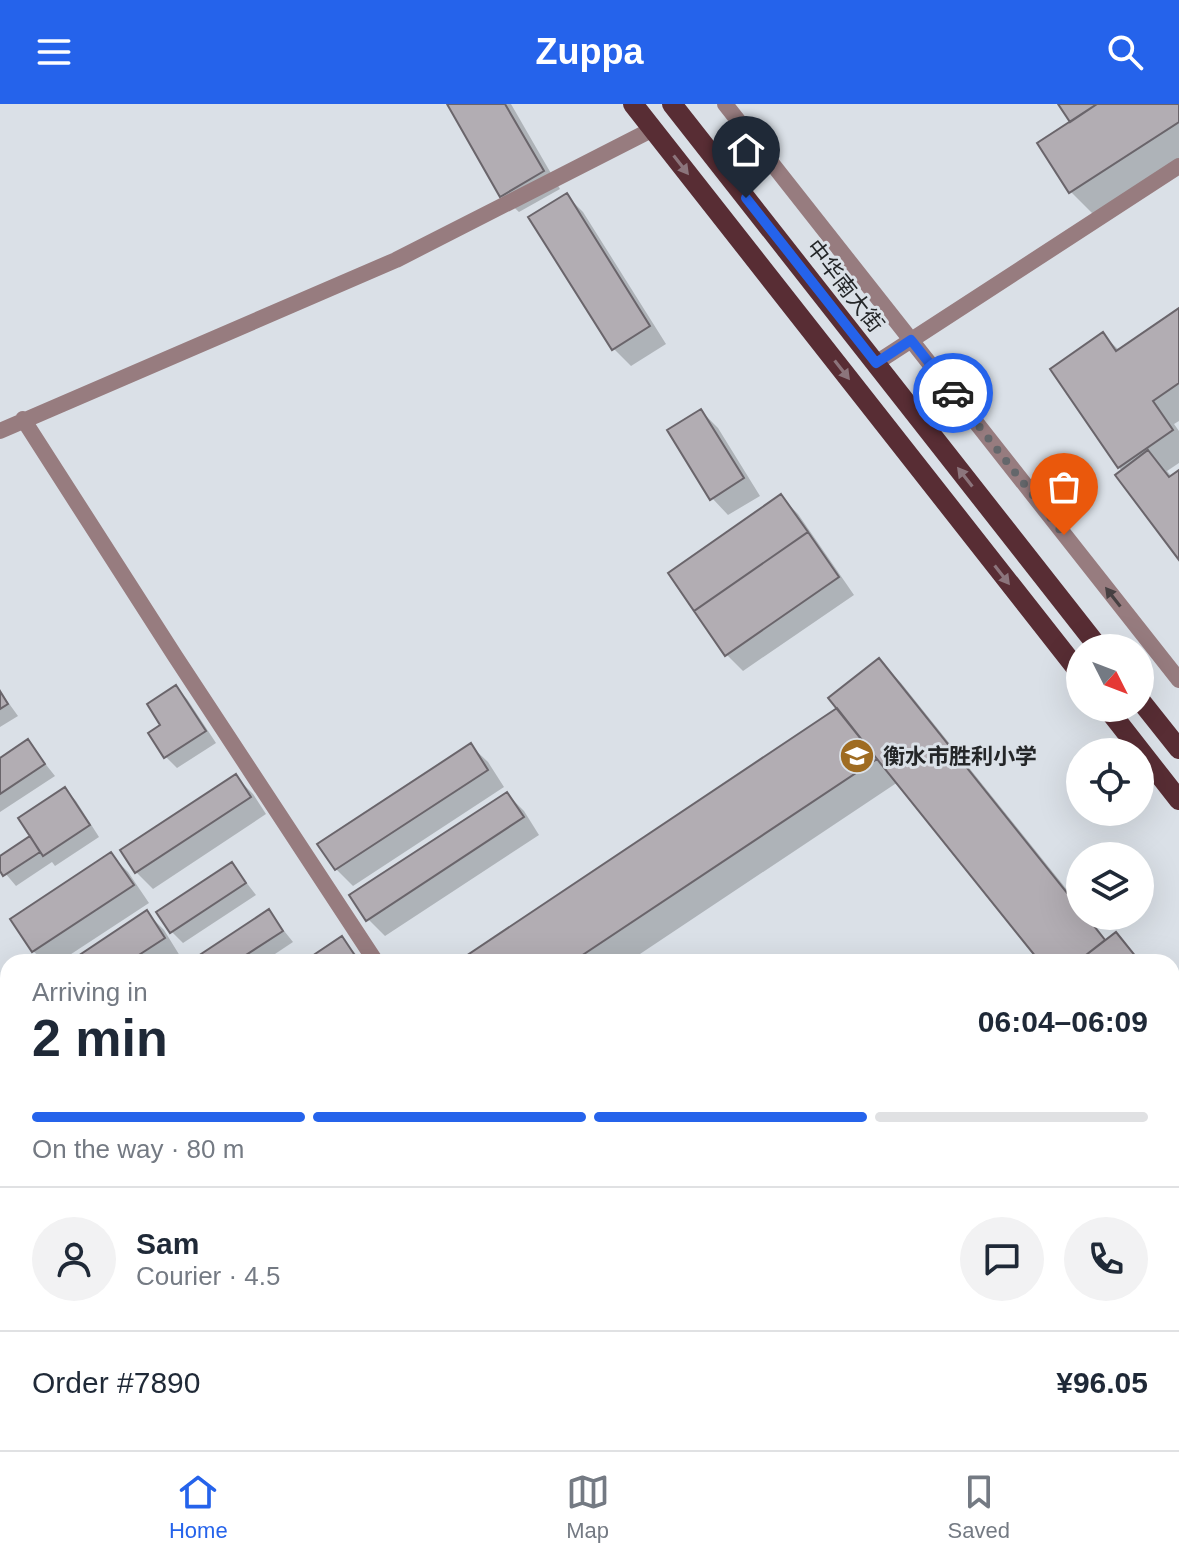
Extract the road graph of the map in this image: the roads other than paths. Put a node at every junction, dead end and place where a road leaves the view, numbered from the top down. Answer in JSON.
{"nodes":[{"id":1,"x":633,"y":104,"type":"edge"},
{"id":2,"x":672,"y":104,"type":"edge"},
{"id":3,"x":725,"y":104,"type":"edge"},
{"id":4,"x":653,"y":129,"type":"junction"},
{"id":5,"x":1179,"y":166,"type":"edge"},
{"id":6,"x":911,"y":340,"type":"junction"},
{"id":7,"x":876,"y":363,"type":"junction"},
{"id":8,"x":23,"y":419,"type":"junction"},
{"id":9,"x":0,"y":431,"type":"edge"},
{"id":10,"x":1088,"y":634,"type":"edge"},
{"id":11,"x":1066,"y":655,"type":"edge"},
{"id":12,"x":1179,"y":680,"type":"edge"},
{"id":13,"x":1154,"y":718,"type":"edge"},
{"id":14,"x":1118,"y":722,"type":"edge"},
{"id":15,"x":1179,"y":749,"type":"edge"},
{"id":16,"x":1179,"y":800,"type":"edge"},
{"id":17,"x":371,"y":954,"type":"edge"}],
"edges":[{"from":1,"to":4,"type":"main road"},
{"from":2,"to":7,"type":"main road","name":"中华南大街"},
{"from":3,"to":6,"type":"street"},
{"from":4,"to":8,"type":"street"},
{"from":4,"to":11,"type":"main road","one_way":true},
{"from":5,"to":6,"type":"street"},
{"from":6,"to":7,"type":"street"},
{"from":12,"to":6,"type":"street","one_way":true},
{"from":10,"to":7,"type":"main road","name":"中华南大街","one_way":true},
{"from":8,"to":9,"type":"street"},
{"from":8,"to":17,"type":"street"},
{"from":13,"to":15,"type":"main road"},
{"from":14,"to":16,"type":"main road"}]}
